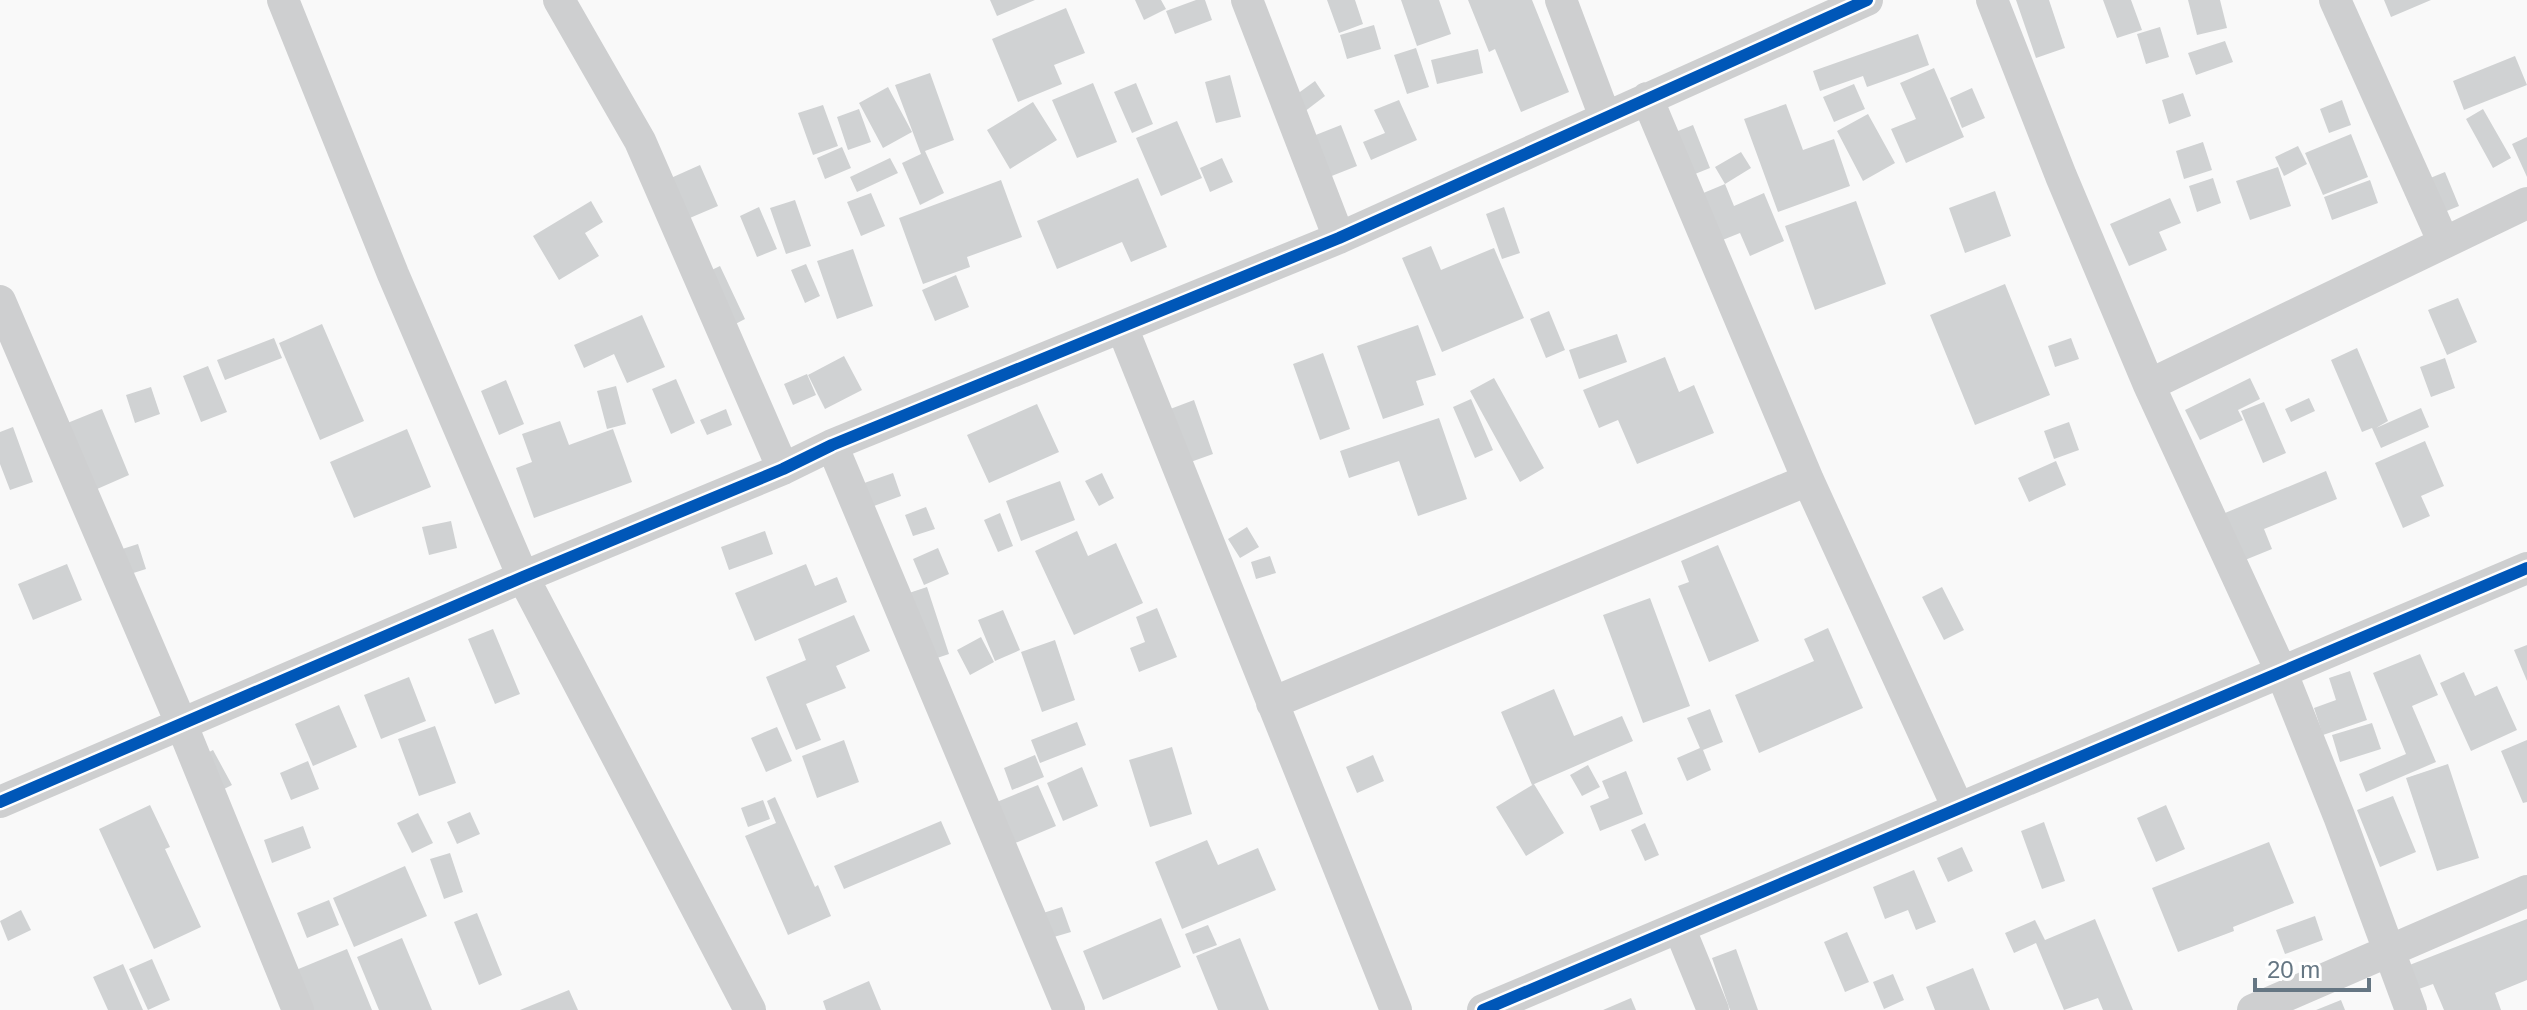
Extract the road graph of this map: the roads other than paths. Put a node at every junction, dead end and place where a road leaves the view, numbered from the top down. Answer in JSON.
{"nodes":[{"id":1,"x":559,"y":0,"type":"edge"},
{"id":2,"x":1561,"y":0,"type":"edge"},
{"id":3,"x":1867,"y":0,"type":"edge"},
{"id":4,"x":1992,"y":0,"type":"edge"},
{"id":5,"x":2335,"y":0,"type":"edge"},
{"id":6,"x":1252,"y":1,"type":"edge"},
{"id":7,"x":288,"y":2,"type":"edge"},
{"id":8,"x":1647,"y":98,"type":"junction"},
{"id":9,"x":1605,"y":117,"type":"junction"},
{"id":10,"x":2527,"y":203,"type":"edge"},
{"id":11,"x":1339,"y":238,"type":"junction"},
{"id":12,"x":2444,"y":243,"type":"junction"},
{"id":13,"x":0,"y":301,"type":"edge"},
{"id":14,"x":1122,"y":327,"type":"junction"},
{"id":15,"x":2149,"y":385,"type":"junction"},
{"id":16,"x":832,"y":445,"type":"junction"},
{"id":17,"x":783,"y":469,"type":"junction"},
{"id":18,"x":1808,"y":480,"type":"junction"},
{"id":19,"x":2527,"y":568,"type":"edge"},
{"id":20,"x":523,"y":577,"type":"junction"},
{"id":21,"x":2281,"y":671,"type":"junction"},
{"id":22,"x":1272,"y":703,"type":"junction"},
{"id":23,"x":181,"y":723,"type":"junction"},
{"id":24,"x":0,"y":802,"type":"edge"},
{"id":25,"x":1958,"y":808,"type":"junction"},
{"id":26,"x":2527,"y":891,"type":"edge"},
{"id":27,"x":1679,"y":927,"type":"junction"},
{"id":28,"x":2389,"y":952,"type":"junction"},
{"id":29,"x":298,"y":1010,"type":"edge"},
{"id":30,"x":750,"y":1010,"type":"edge"},
{"id":31,"x":1069,"y":1010,"type":"edge"},
{"id":32,"x":1396,"y":1010,"type":"edge"},
{"id":33,"x":1483,"y":1010,"type":"edge"},
{"id":34,"x":1713,"y":1010,"type":"edge"},
{"id":35,"x":2253,"y":1010,"type":"edge"},
{"id":36,"x":2411,"y":1010,"type":"edge"}],
"edges":[{"from":1,"to":17,"type":"street"},
{"from":2,"to":9,"type":"street"},
{"from":3,"to":8,"type":"street"},
{"from":4,"to":15,"type":"street"},
{"from":5,"to":12,"type":"street"},
{"from":6,"to":11,"type":"street"},
{"from":7,"to":20,"type":"street"},
{"from":8,"to":9,"type":"street"},
{"from":8,"to":18,"type":"street"},
{"from":9,"to":11,"type":"street"},
{"from":10,"to":12,"type":"street"},
{"from":11,"to":14,"type":"street"},
{"from":12,"to":15,"type":"street"},
{"from":13,"to":23,"type":"street"},
{"from":14,"to":16,"type":"street"},
{"from":14,"to":22,"type":"street"},
{"from":15,"to":21,"type":"street"},
{"from":16,"to":17,"type":"street"},
{"from":16,"to":31,"type":"street"},
{"from":17,"to":20,"type":"street"},
{"from":18,"to":22,"type":"street"},
{"from":18,"to":25,"type":"street"},
{"from":19,"to":21,"type":"street"},
{"from":20,"to":23,"type":"street"},
{"from":20,"to":30,"type":"street"},
{"from":21,"to":25,"type":"street"},
{"from":21,"to":28,"type":"street"},
{"from":22,"to":32,"type":"street"},
{"from":23,"to":24,"type":"street"},
{"from":23,"to":29,"type":"street"},
{"from":25,"to":27,"type":"street"},
{"from":26,"to":28,"type":"street"},
{"from":27,"to":33,"type":"street"},
{"from":27,"to":34,"type":"street"},
{"from":28,"to":35,"type":"street"},
{"from":28,"to":36,"type":"street"}]}
